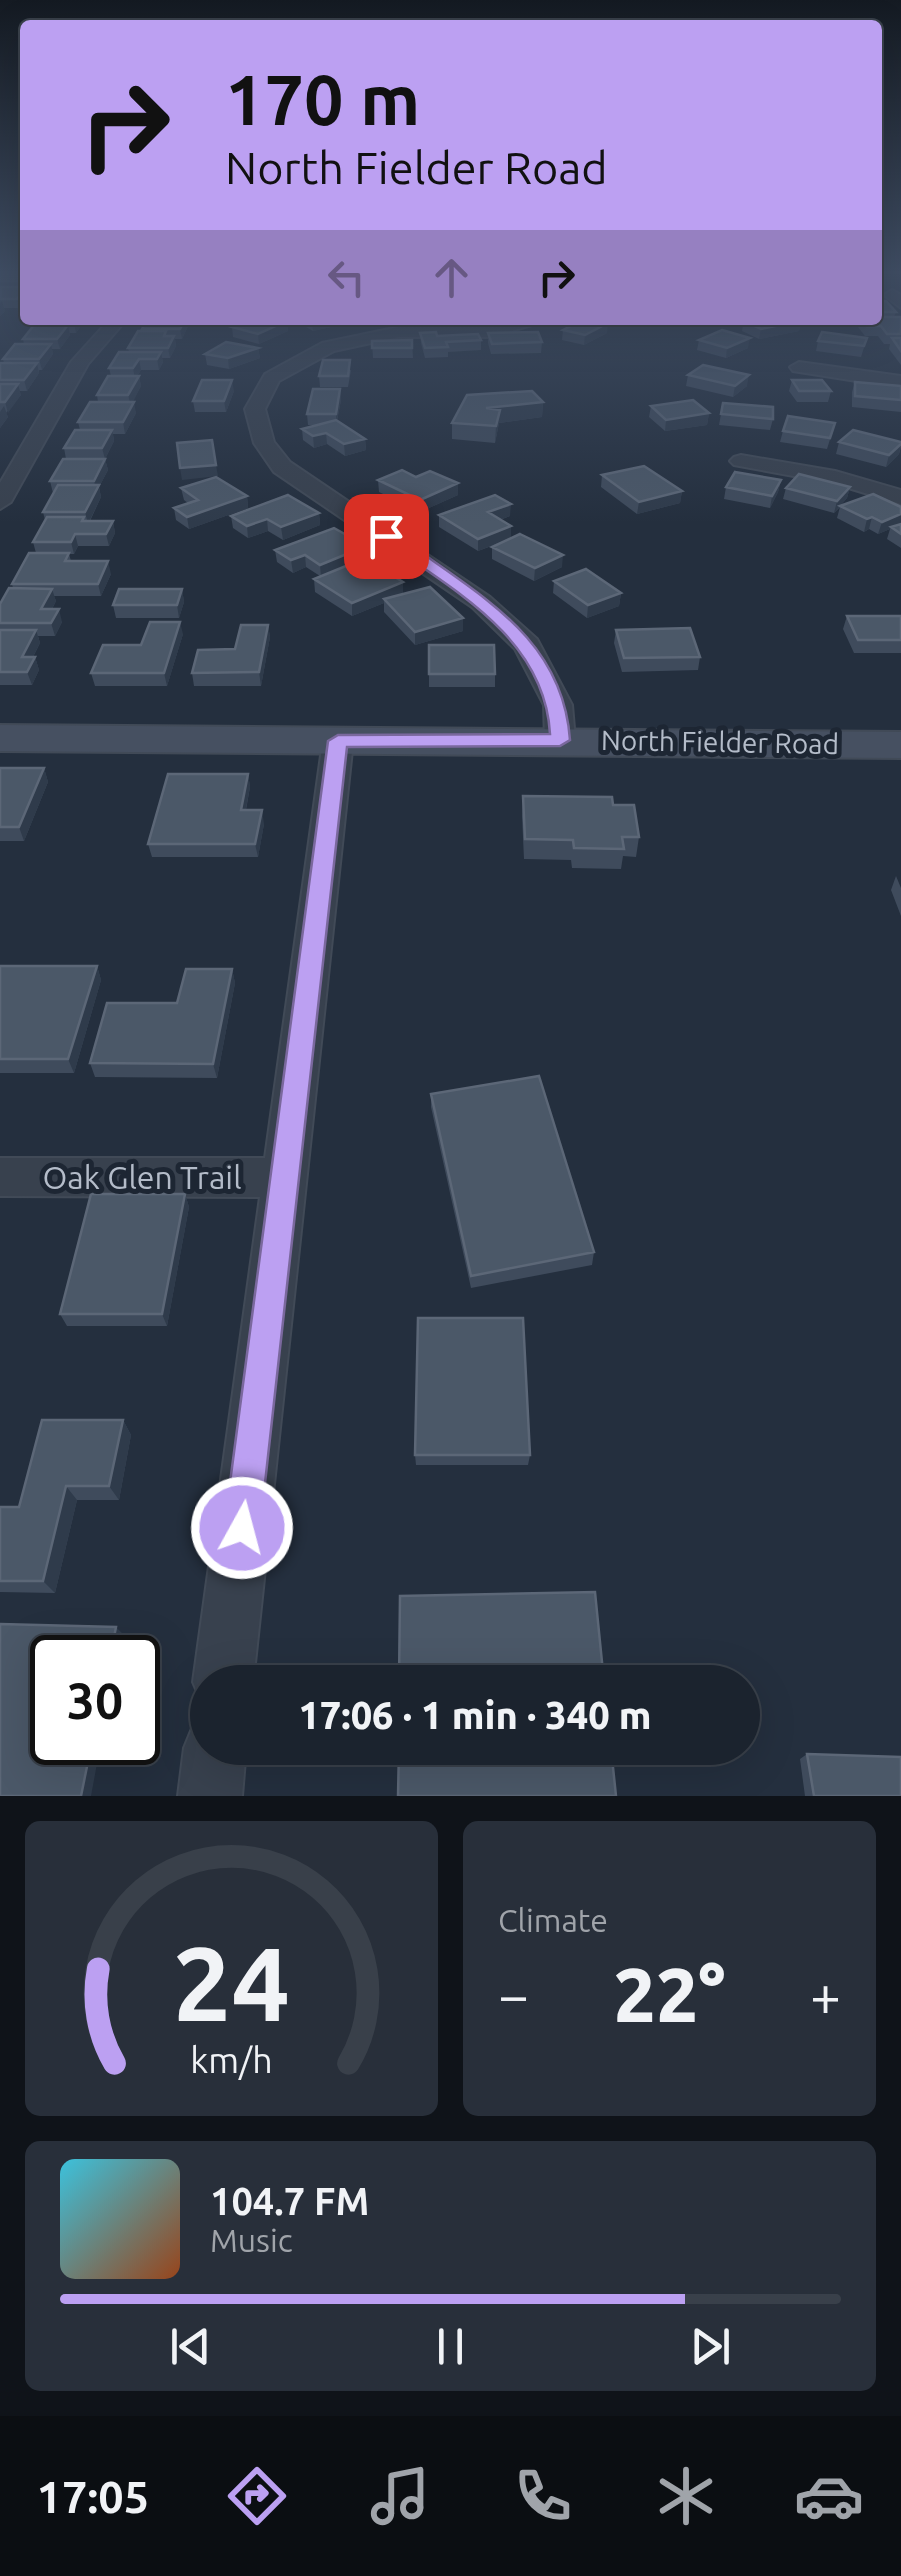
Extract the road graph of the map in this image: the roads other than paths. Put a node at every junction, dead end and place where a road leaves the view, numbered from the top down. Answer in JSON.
{"nodes":[{"id":1,"x":87,"y":355,"type":"edge"},
{"id":2,"x":314,"y":355,"type":"edge"},
{"id":3,"x":799,"y":366,"type":"dead end"},
{"id":4,"x":901,"y":382,"type":"edge"},
{"id":5,"x":740,"y":461,"type":"dead end"},
{"id":6,"x":901,"y":498,"type":"edge"},
{"id":7,"x":0,"y":502,"type":"edge"},
{"id":8,"x":0,"y":738,"type":"edge"},
{"id":9,"x":560,"y":740,"type":"junction"},
{"id":10,"x":338,"y":741,"type":"junction"},
{"id":11,"x":901,"y":745,"type":"edge"},
{"id":12,"x":0,"y":1177,"type":"edge"},
{"id":13,"x":285,"y":1178,"type":"junction"},
{"id":14,"x":226,"y":1665,"type":"edge"},
{"id":15,"x":214,"y":1765,"type":"edge"},
{"id":16,"x":210,"y":1796,"type":"edge"}],
"edges":[{"from":1,"to":7,"type":"street"},
{"from":2,"to":9,"type":"street"},
{"from":3,"to":4,"type":"street"},
{"from":5,"to":6,"type":"street"},
{"from":8,"to":10,"type":"main road","name":"North Fielder Road"},
{"from":9,"to":10,"type":"main road","name":"North Fielder Road"},
{"from":9,"to":11,"type":"main road","name":"North Fielder Road"},
{"from":10,"to":13,"type":"street"},
{"from":12,"to":13,"type":"street","name":"Oak Glen Trail"},
{"from":13,"to":14,"type":"street"},
{"from":15,"to":16,"type":"street"}]}
